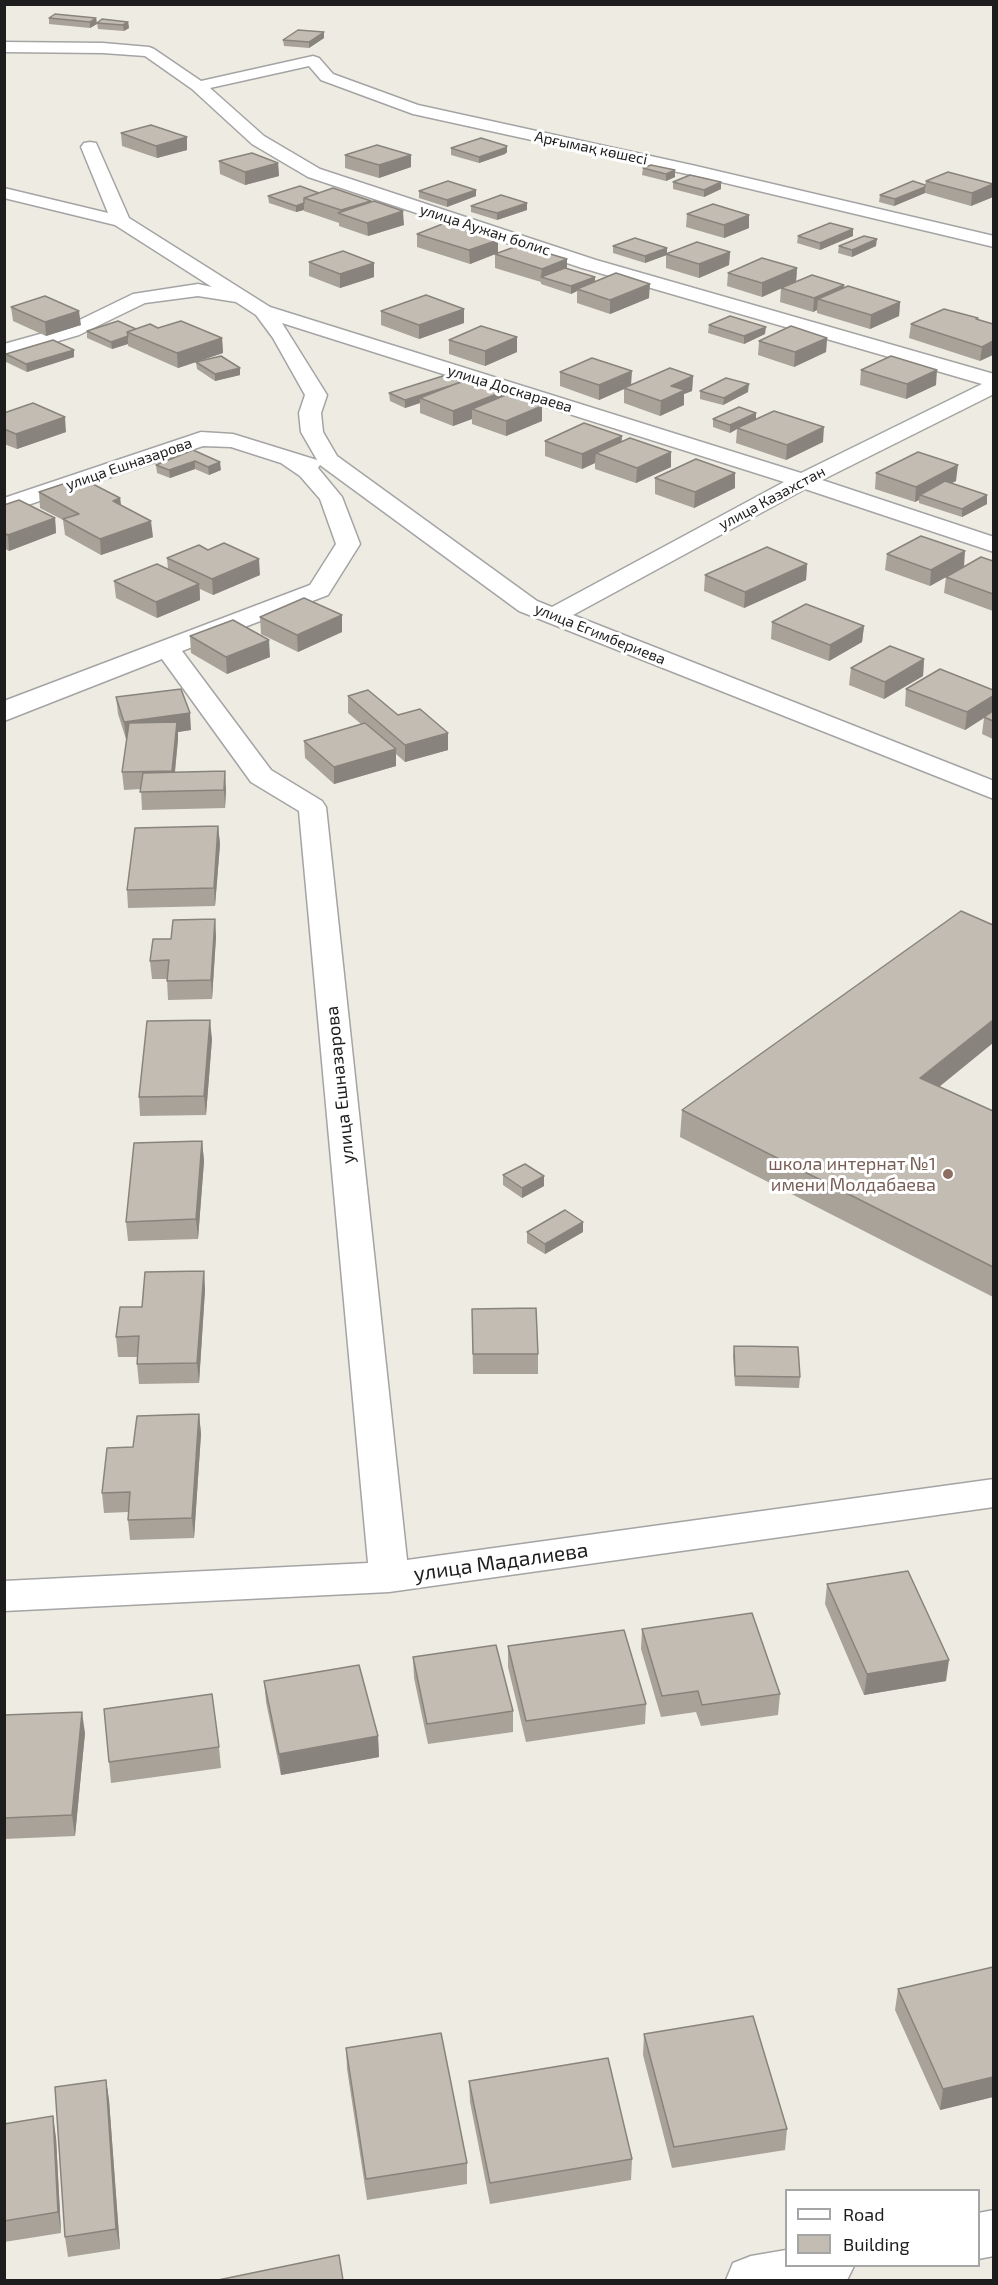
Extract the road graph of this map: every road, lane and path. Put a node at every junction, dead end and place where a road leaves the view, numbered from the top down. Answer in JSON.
{"nodes":[{"id":1,"x":137,"y":32,"type":"dead end"},
{"id":2,"x":4,"y":47,"type":"edge"},
{"id":3,"x":149,"y":52,"type":"junction"},
{"id":4,"x":198,"y":86,"type":"junction"},
{"id":5,"x":90,"y":147,"type":"dead end"},
{"id":6,"x":4,"y":193,"type":"edge"},
{"id":7,"x":121,"y":221,"type":"junction"},
{"id":8,"x":993,"y":242,"type":"edge"},
{"id":9,"x":242,"y":298,"type":"junction"},
{"id":10,"x":263,"y":311,"type":"junction"},
{"id":11,"x":4,"y":351,"type":"edge"},
{"id":12,"x":993,"y":381,"type":"edge"},
{"id":13,"x":993,"y":386,"type":"edge"},
{"id":14,"x":289,"y":459,"type":"junction"},
{"id":15,"x":352,"y":477,"type":"junction"},
{"id":16,"x":803,"y":481,"type":"junction"},
{"id":17,"x":4,"y":506,"type":"edge"},
{"id":18,"x":993,"y":545,"type":"edge"},
{"id":19,"x":554,"y":616,"type":"junction"},
{"id":20,"x":168,"y":650,"type":"junction"},
{"id":21,"x":4,"y":713,"type":"edge"},
{"id":22,"x":993,"y":791,"type":"edge"},
{"id":23,"x":993,"y":1493,"type":"edge"},
{"id":24,"x":389,"y":1577,"type":"junction"},
{"id":25,"x":4,"y":1596,"type":"edge"},
{"id":26,"x":818,"y":2267,"type":"edge"},
{"id":27,"x":751,"y":2280,"type":"edge"}],
"edges":[{"from":1,"to":3,"type":"street"},
{"from":2,"to":3,"type":"street","name":"улица Аужан болис"},
{"from":3,"to":4,"type":"street","name":"улица Аужан болис"},
{"from":4,"to":8,"type":"street","name":"Арғымақ көшесі"},
{"from":4,"to":12,"type":"street","name":"улица Аужан болис"},
{"from":5,"to":7,"type":"street"},
{"from":6,"to":7,"type":"street","name":"улица Доскараева"},
{"from":7,"to":9,"type":"street","name":"улица Доскараева"},
{"from":9,"to":10,"type":"street","name":"улица Доскараева"},
{"from":9,"to":11,"type":"street"},
{"from":10,"to":15,"type":"street","name":"улица Егимбериева"},
{"from":10,"to":16,"type":"street","name":"улица Доскараева"},
{"from":13,"to":16,"type":"street","name":"улица Казахстан"},
{"from":14,"to":15,"type":"street","name":"улица Ешназарова"},
{"from":14,"to":17,"type":"street","name":"улица Ешназарова"},
{"from":14,"to":20,"type":"street","name":"улица Ешназарова"},
{"from":15,"to":19,"type":"street","name":"улица Егимбериева"},
{"from":16,"to":18,"type":"street","name":"улица Доскараева"},
{"from":16,"to":19,"type":"street","name":"улица Казахстан"},
{"from":19,"to":22,"type":"street","name":"улица Егимбериева"},
{"from":20,"to":21,"type":"street","name":"улица Ешназарова"},
{"from":20,"to":24,"type":"street","name":"улица Ешназарова"},
{"from":23,"to":24,"type":"street","name":"улица Мадалиева"},
{"from":24,"to":25,"type":"street","name":"улица Мадалиева"},
{"from":26,"to":27,"type":"street"}]}
